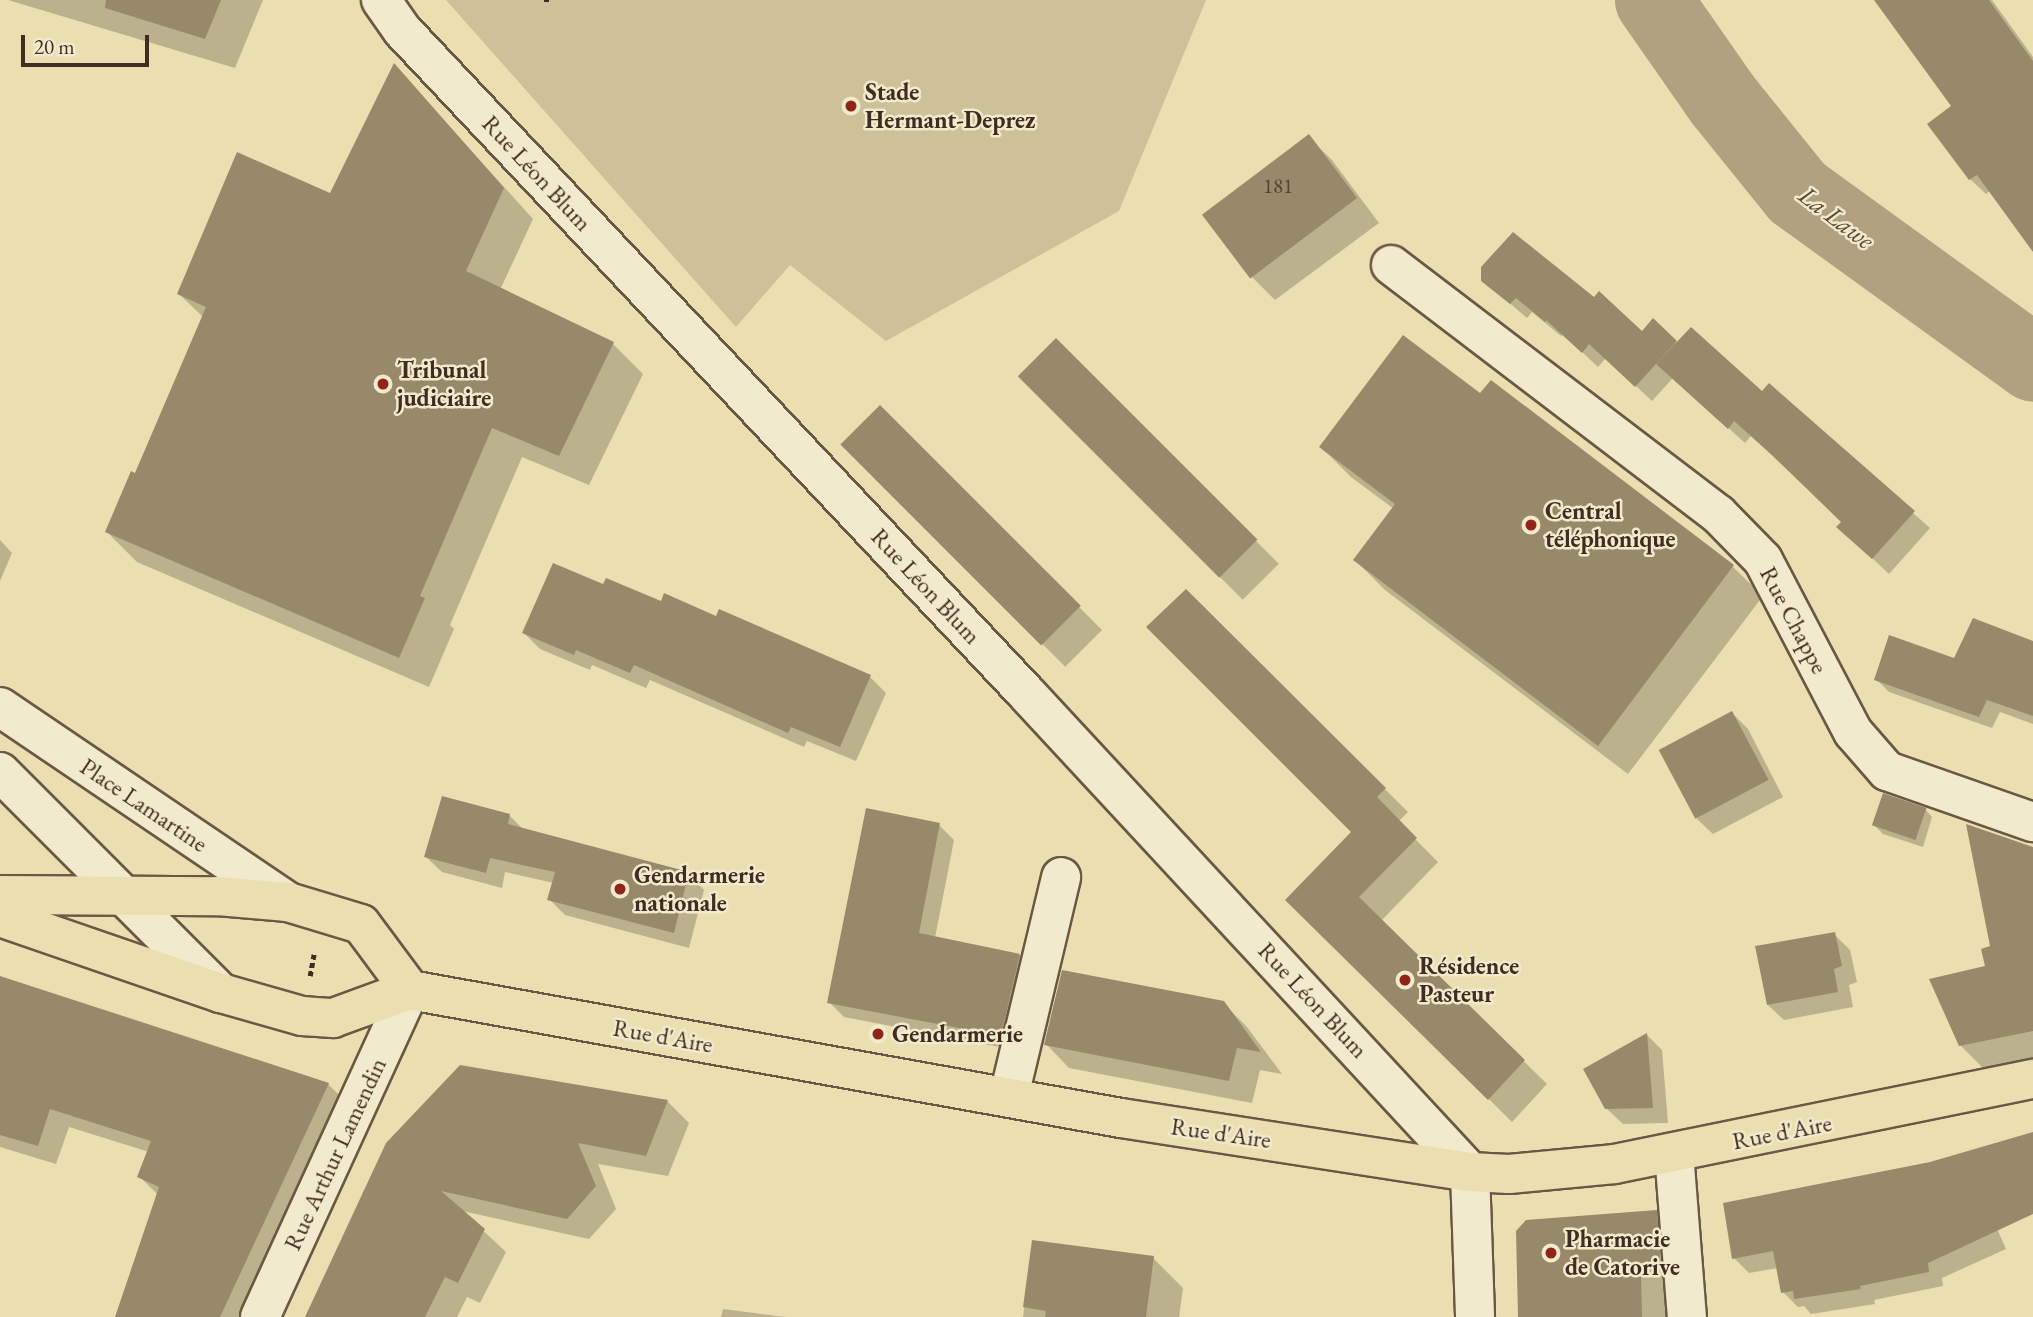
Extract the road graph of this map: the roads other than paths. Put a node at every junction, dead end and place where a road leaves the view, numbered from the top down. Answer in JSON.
{"nodes":[{"id":1,"x":381,"y":0,"type":"edge"},
{"id":2,"x":1391,"y":265,"type":"dead end"},
{"id":3,"x":0,"y":707,"type":"edge"},
{"id":4,"x":0,"y":772,"type":"edge"},
{"id":5,"x":2033,"y":822,"type":"edge"},
{"id":6,"x":1061,"y":877,"type":"dead end"},
{"id":7,"x":0,"y":895,"type":"edge"},
{"id":8,"x":123,"y":895,"type":"junction"},
{"id":9,"x":304,"y":907,"type":"junction"},
{"id":10,"x":0,"y":916,"type":"edge"},
{"id":11,"x":410,"y":990,"type":"junction"},
{"id":12,"x":221,"y":993,"type":"junction"},
{"id":13,"x":2033,"y":1079,"type":"edge"},
{"id":14,"x":1009,"y":1096,"type":"junction"},
{"id":15,"x":1674,"y":1153,"type":"junction"},
{"id":16,"x":1470,"y":1172,"type":"junction"},
{"id":17,"x":260,"y":1317,"type":"edge"},
{"id":18,"x":1475,"y":1317,"type":"edge"},
{"id":19,"x":1687,"y":1317,"type":"edge"}],
"edges":[{"from":1,"to":16,"type":"street","name":"Rue Léon Blum"},
{"from":2,"to":5,"type":"street","name":"Rue Chappe"},
{"from":3,"to":9,"type":"street","name":"Place Lamartine"},
{"from":4,"to":8,"type":"street"},
{"from":6,"to":14,"type":"street"},
{"from":7,"to":8,"type":"main road","name":"Place Lamartine"},
{"from":8,"to":9,"type":"main road","name":"Place Lamartine"},
{"from":8,"to":12,"type":"street"},
{"from":9,"to":11,"type":"main road","name":"Place Lamartine"},
{"from":10,"to":12,"type":"main road"},
{"from":11,"to":12,"type":"main road"},
{"from":11,"to":14,"type":"main road","name":"Rue d'Aire"},
{"from":11,"to":17,"type":"street","name":"Rue Arthur Lamendin"},
{"from":13,"to":15,"type":"main road","name":"Rue d'Aire"},
{"from":14,"to":16,"type":"main road","name":"Rue d'Aire"},
{"from":15,"to":16,"type":"main road","name":"Rue d'Aire"},
{"from":15,"to":19,"type":"street"},
{"from":16,"to":18,"type":"street"}]}
